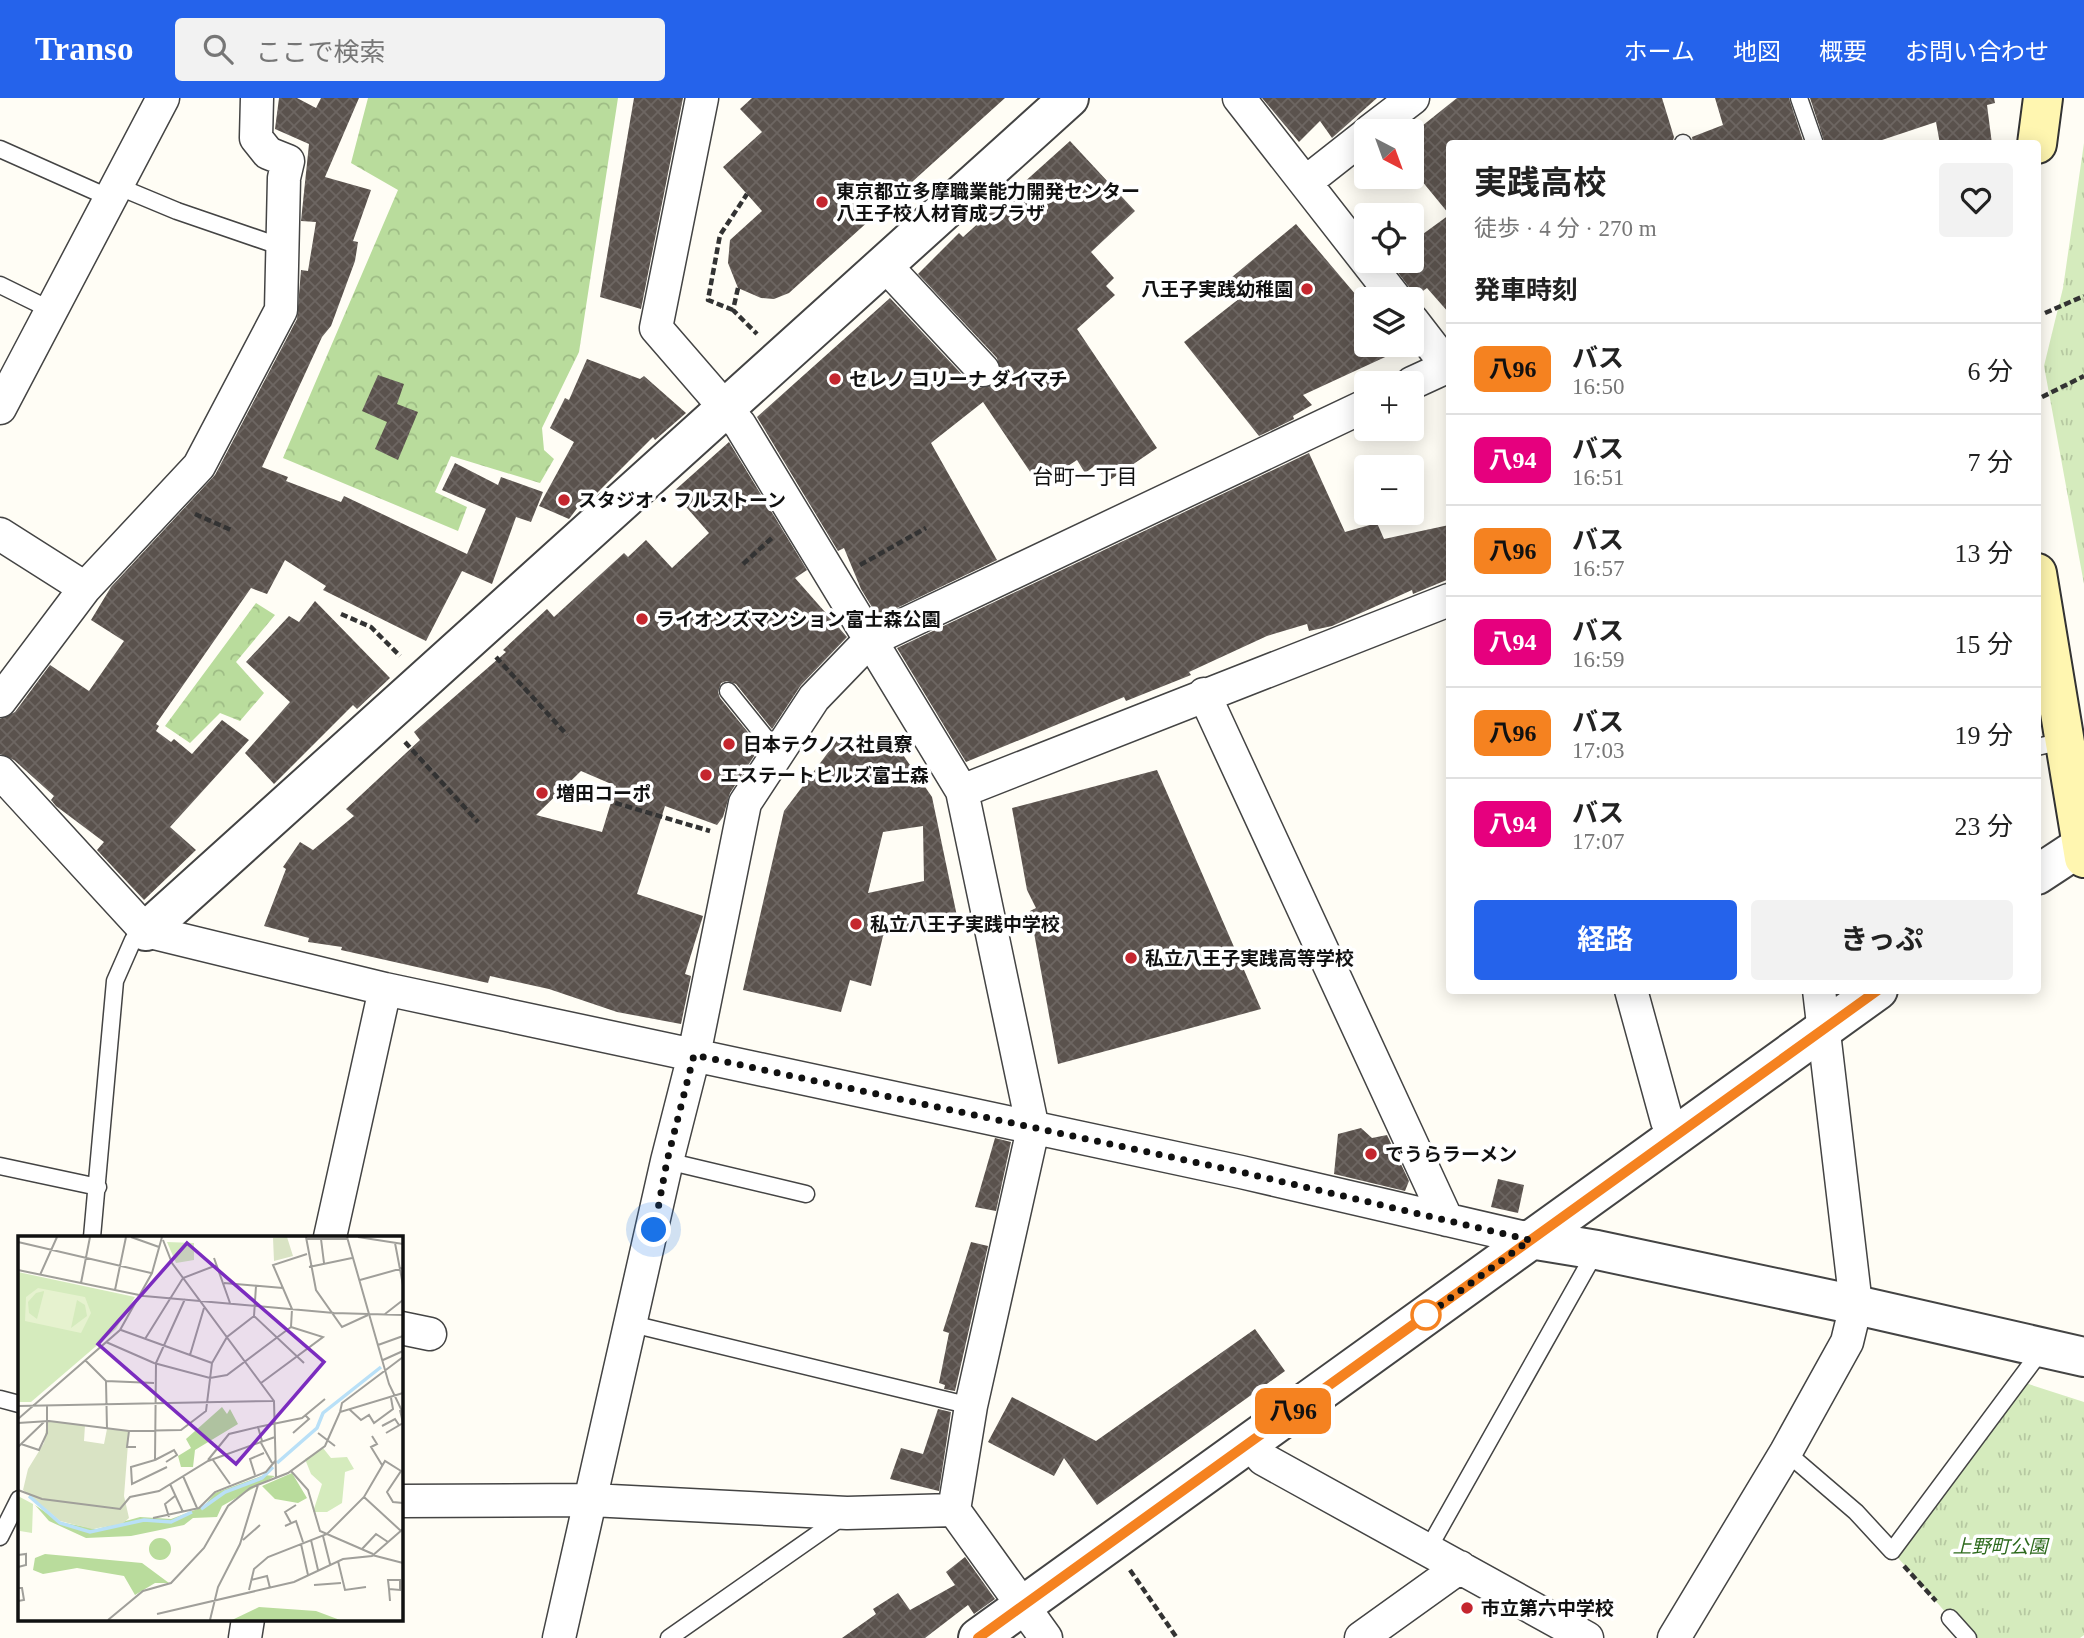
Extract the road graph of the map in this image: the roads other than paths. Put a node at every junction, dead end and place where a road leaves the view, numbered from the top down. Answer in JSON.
{"nodes":[{"id":1,"x":163,"y":98,"type":"edge"},
{"id":2,"x":257,"y":98,"type":"edge"},
{"id":3,"x":702,"y":98,"type":"edge"},
{"id":4,"x":1069,"y":98,"type":"edge"},
{"id":5,"x":1239,"y":98,"type":"edge"},
{"id":6,"x":1413,"y":98,"type":"edge"},
{"id":7,"x":1799,"y":98,"type":"edge"},
{"id":8,"x":2043,"y":98,"type":"edge"},
{"id":9,"x":1387,"y":119,"type":"edge"},
{"id":10,"x":1814,"y":140,"type":"edge"},
{"id":11,"x":2038,"y":140,"type":"edge"},
{"id":12,"x":1354,"y":145,"type":"edge"},
{"id":13,"x":0,"y":149,"type":"edge"},
{"id":14,"x":1306,"y":182,"type":"junction"},
{"id":15,"x":114,"y":192,"type":"junction"},
{"id":16,"x":282,"y":247,"type":"junction"},
{"id":17,"x":885,"y":265,"type":"junction"},
{"id":18,"x":0,"y":285,"type":"edge"},
{"id":19,"x":1387,"y":287,"type":"edge"},
{"id":20,"x":53,"y":311,"type":"junction"},
{"id":21,"x":1424,"y":335,"type":"edge"},
{"id":22,"x":1446,"y":363,"type":"edge"},
{"id":23,"x":1446,"y":368,"type":"edge"},
{"id":24,"x":983,"y":370,"type":"dead end"},
{"id":25,"x":1424,"y":378,"type":"edge"},
{"id":26,"x":0,"y":408,"type":"edge"},
{"id":27,"x":727,"y":409,"type":"junction"},
{"id":28,"x":1354,"y":411,"type":"edge"},
{"id":29,"x":0,"y":534,"type":"edge"},
{"id":30,"x":85,"y":588,"type":"junction"},
{"id":31,"x":1446,"y":601,"type":"edge"},
{"id":32,"x":2041,"y":626,"type":"edge"},
{"id":33,"x":869,"y":641,"type":"junction"},
{"id":34,"x":728,"y":691,"type":"dead end"},
{"id":35,"x":1204,"y":694,"type":"junction"},
{"id":36,"x":0,"y":701,"type":"edge"},
{"id":37,"x":2050,"y":744,"type":"edge"},
{"id":38,"x":778,"y":753,"type":"junction"},
{"id":39,"x":0,"y":772,"type":"edge"},
{"id":40,"x":962,"y":791,"type":"junction"},
{"id":41,"x":2083,"y":849,"type":"edge"},
{"id":42,"x":2041,"y":873,"type":"edge"},
{"id":43,"x":146,"y":931,"type":"junction"},
{"id":44,"x":385,"y":989,"type":"junction"},
{"id":45,"x":1632,"y":994,"type":"edge"},
{"id":46,"x":1820,"y":994,"type":"edge"},
{"id":47,"x":1873,"y":994,"type":"edge"},
{"id":48,"x":1825,"y":1029,"type":"junction"},
{"id":49,"x":694,"y":1055,"type":"junction"},
{"id":50,"x":1033,"y":1129,"type":"junction"},
{"id":51,"x":1675,"y":1136,"type":"junction"},
{"id":52,"x":667,"y":1161,"type":"junction"},
{"id":53,"x":0,"y":1166,"type":"edge"},
{"id":54,"x":98,"y":1187,"type":"junction"},
{"id":55,"x":806,"y":1194,"type":"dead end"},
{"id":56,"x":1447,"y":1220,"type":"junction"},
{"id":57,"x":92,"y":1236,"type":"edge"},
{"id":58,"x":330,"y":1236,"type":"edge"},
{"id":59,"x":1530,"y":1240,"type":"junction"},
{"id":60,"x":1597,"y":1250,"type":"junction"},
{"id":61,"x":1856,"y":1305,"type":"junction"},
{"id":62,"x":632,"y":1324,"type":"junction"},
{"id":63,"x":2045,"y":1346,"type":"junction"},
{"id":64,"x":2084,"y":1357,"type":"edge"},
{"id":65,"x":0,"y":1399,"type":"edge"},
{"id":66,"x":18,"y":1404,"type":"edge"},
{"id":67,"x":971,"y":1406,"type":"junction"},
{"id":68,"x":1250,"y":1443,"type":"junction"},
{"id":69,"x":1786,"y":1452,"type":"junction"},
{"id":70,"x":591,"y":1500,"type":"junction"},
{"id":71,"x":18,"y":1501,"type":"edge"},
{"id":72,"x":402,"y":1501,"type":"edge"},
{"id":73,"x":954,"y":1510,"type":"junction"},
{"id":74,"x":847,"y":1513,"type":"junction"},
{"id":75,"x":0,"y":1537,"type":"edge"},
{"id":76,"x":1427,"y":1550,"type":"junction"},
{"id":77,"x":1460,"y":1567,"type":"junction"},
{"id":78,"x":1022,"y":1606,"type":"junction"},
{"id":79,"x":1950,"y":1618,"type":"road end"},
{"id":80,"x":248,"y":1620,"type":"edge"},
{"id":81,"x":245,"y":1638,"type":"edge"},
{"id":82,"x":559,"y":1638,"type":"edge"},
{"id":83,"x":669,"y":1638,"type":"edge"},
{"id":84,"x":978,"y":1638,"type":"edge"},
{"id":85,"x":1046,"y":1638,"type":"edge"},
{"id":86,"x":1361,"y":1638,"type":"edge"},
{"id":87,"x":1587,"y":1638,"type":"edge"},
{"id":88,"x":1674,"y":1638,"type":"edge"},
{"id":89,"x":1968,"y":1638,"type":"edge"}],
"edges":[{"from":1,"to":15,"type":"street"},
{"from":2,"to":16,"type":"street"},
{"from":3,"to":27,"type":"street"},
{"from":4,"to":17,"type":"street"},
{"from":5,"to":14,"type":"street"},
{"from":6,"to":9,"type":"street"},
{"from":7,"to":10,"type":"lane"},
{"from":8,"to":11,"type":"main road"},
{"from":12,"to":14,"type":"street"},
{"from":13,"to":15,"type":"lane"},
{"from":14,"to":19,"type":"street"},
{"from":15,"to":16,"type":"lane"},
{"from":15,"to":20,"type":"street"},
{"from":16,"to":30,"type":"street"},
{"from":17,"to":24,"type":"street"},
{"from":17,"to":27,"type":"street"},
{"from":18,"to":20,"type":"lane"},
{"from":20,"to":26,"type":"street"},
{"from":21,"to":22,"type":"street"},
{"from":23,"to":25,"type":"street"},
{"from":27,"to":33,"type":"street"},
{"from":27,"to":43,"type":"street"},
{"from":28,"to":33,"type":"street"},
{"from":29,"to":30,"type":"street"},
{"from":30,"to":36,"type":"street"},
{"from":31,"to":35,"type":"street"},
{"from":32,"to":37,"type":"main road"},
{"from":33,"to":38,"type":"street"},
{"from":33,"to":40,"type":"street"},
{"from":34,"to":38,"type":"lane"},
{"from":35,"to":40,"type":"street"},
{"from":35,"to":56,"type":"street"},
{"from":37,"to":41,"type":"main road"},
{"from":38,"to":49,"type":"street"},
{"from":39,"to":43,"type":"street"},
{"from":40,"to":50,"type":"street"},
{"from":41,"to":42,"type":"street"},
{"from":43,"to":44,"type":"street"},
{"from":43,"to":54,"type":"lane"},
{"from":44,"to":49,"type":"street"},
{"from":44,"to":58,"type":"street"},
{"from":45,"to":51,"type":"street"},
{"from":46,"to":48,"type":"street"},
{"from":47,"to":48,"type":"street"},
{"from":48,"to":51,"type":"street"},
{"from":48,"to":61,"type":"street"},
{"from":49,"to":50,"type":"street"},
{"from":49,"to":52,"type":"street"},
{"from":50,"to":56,"type":"street"},
{"from":50,"to":67,"type":"street"},
{"from":51,"to":59,"type":"street"},
{"from":52,"to":55,"type":"lane"},
{"from":52,"to":62,"type":"street"},
{"from":53,"to":54,"type":"lane"},
{"from":54,"to":57,"type":"lane"},
{"from":56,"to":59,"type":"street"},
{"from":59,"to":60,"type":"street"},
{"from":59,"to":68,"type":"street"},
{"from":60,"to":61,"type":"street"},
{"from":60,"to":76,"type":"lane"},
{"from":61,"to":63,"type":"street"},
{"from":61,"to":69,"type":"street"},
{"from":62,"to":67,"type":"lane"},
{"from":62,"to":70,"type":"street"},
{"from":63,"to":64,"type":"street"},
{"from":63,"to":69,"type":"lane"},
{"from":65,"to":66,"type":"lane"},
{"from":67,"to":73,"type":"street"},
{"from":68,"to":76,"type":"street"},
{"from":68,"to":78,"type":"street"},
{"from":69,"to":88,"type":"street"},
{"from":70,"to":72,"type":"street"},
{"from":70,"to":74,"type":"street"},
{"from":70,"to":82,"type":"street"},
{"from":71,"to":75,"type":"lane"},
{"from":73,"to":74,"type":"street"},
{"from":73,"to":78,"type":"street"},
{"from":74,"to":83,"type":"lane"},
{"from":76,"to":77,"type":"street"},
{"from":77,"to":86,"type":"street"},
{"from":77,"to":87,"type":"street"},
{"from":78,"to":84,"type":"street"},
{"from":78,"to":85,"type":"street"},
{"from":79,"to":89,"type":"lane"},
{"from":80,"to":81,"type":"street"}]}
